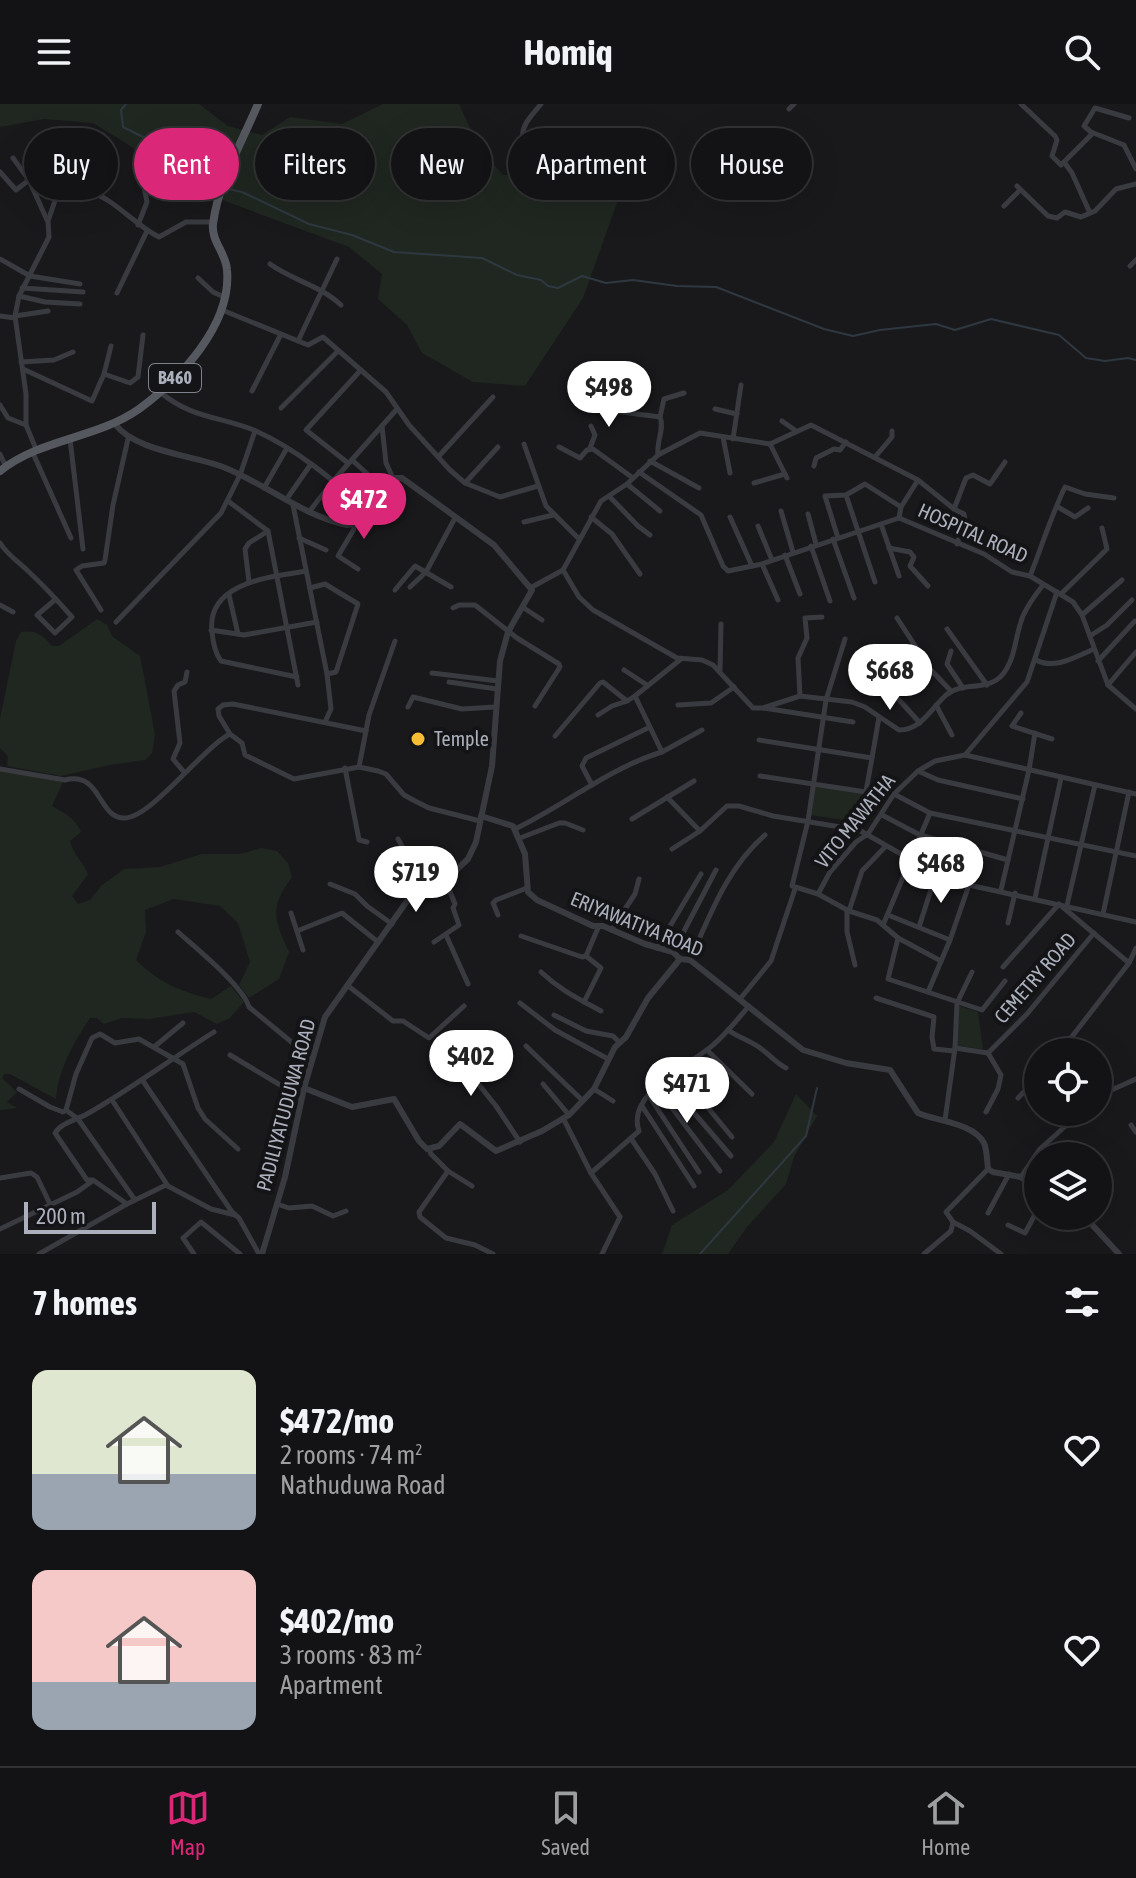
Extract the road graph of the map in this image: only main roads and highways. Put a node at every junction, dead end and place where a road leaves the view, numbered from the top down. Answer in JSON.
{"nodes":[{"id":1,"x":258,"y":104,"type":"edge"},
{"id":2,"x":3,"y":469,"type":"edge"}],
"edges":[{"from":1,"to":2,"type":"main road","number":"B460"}]}
